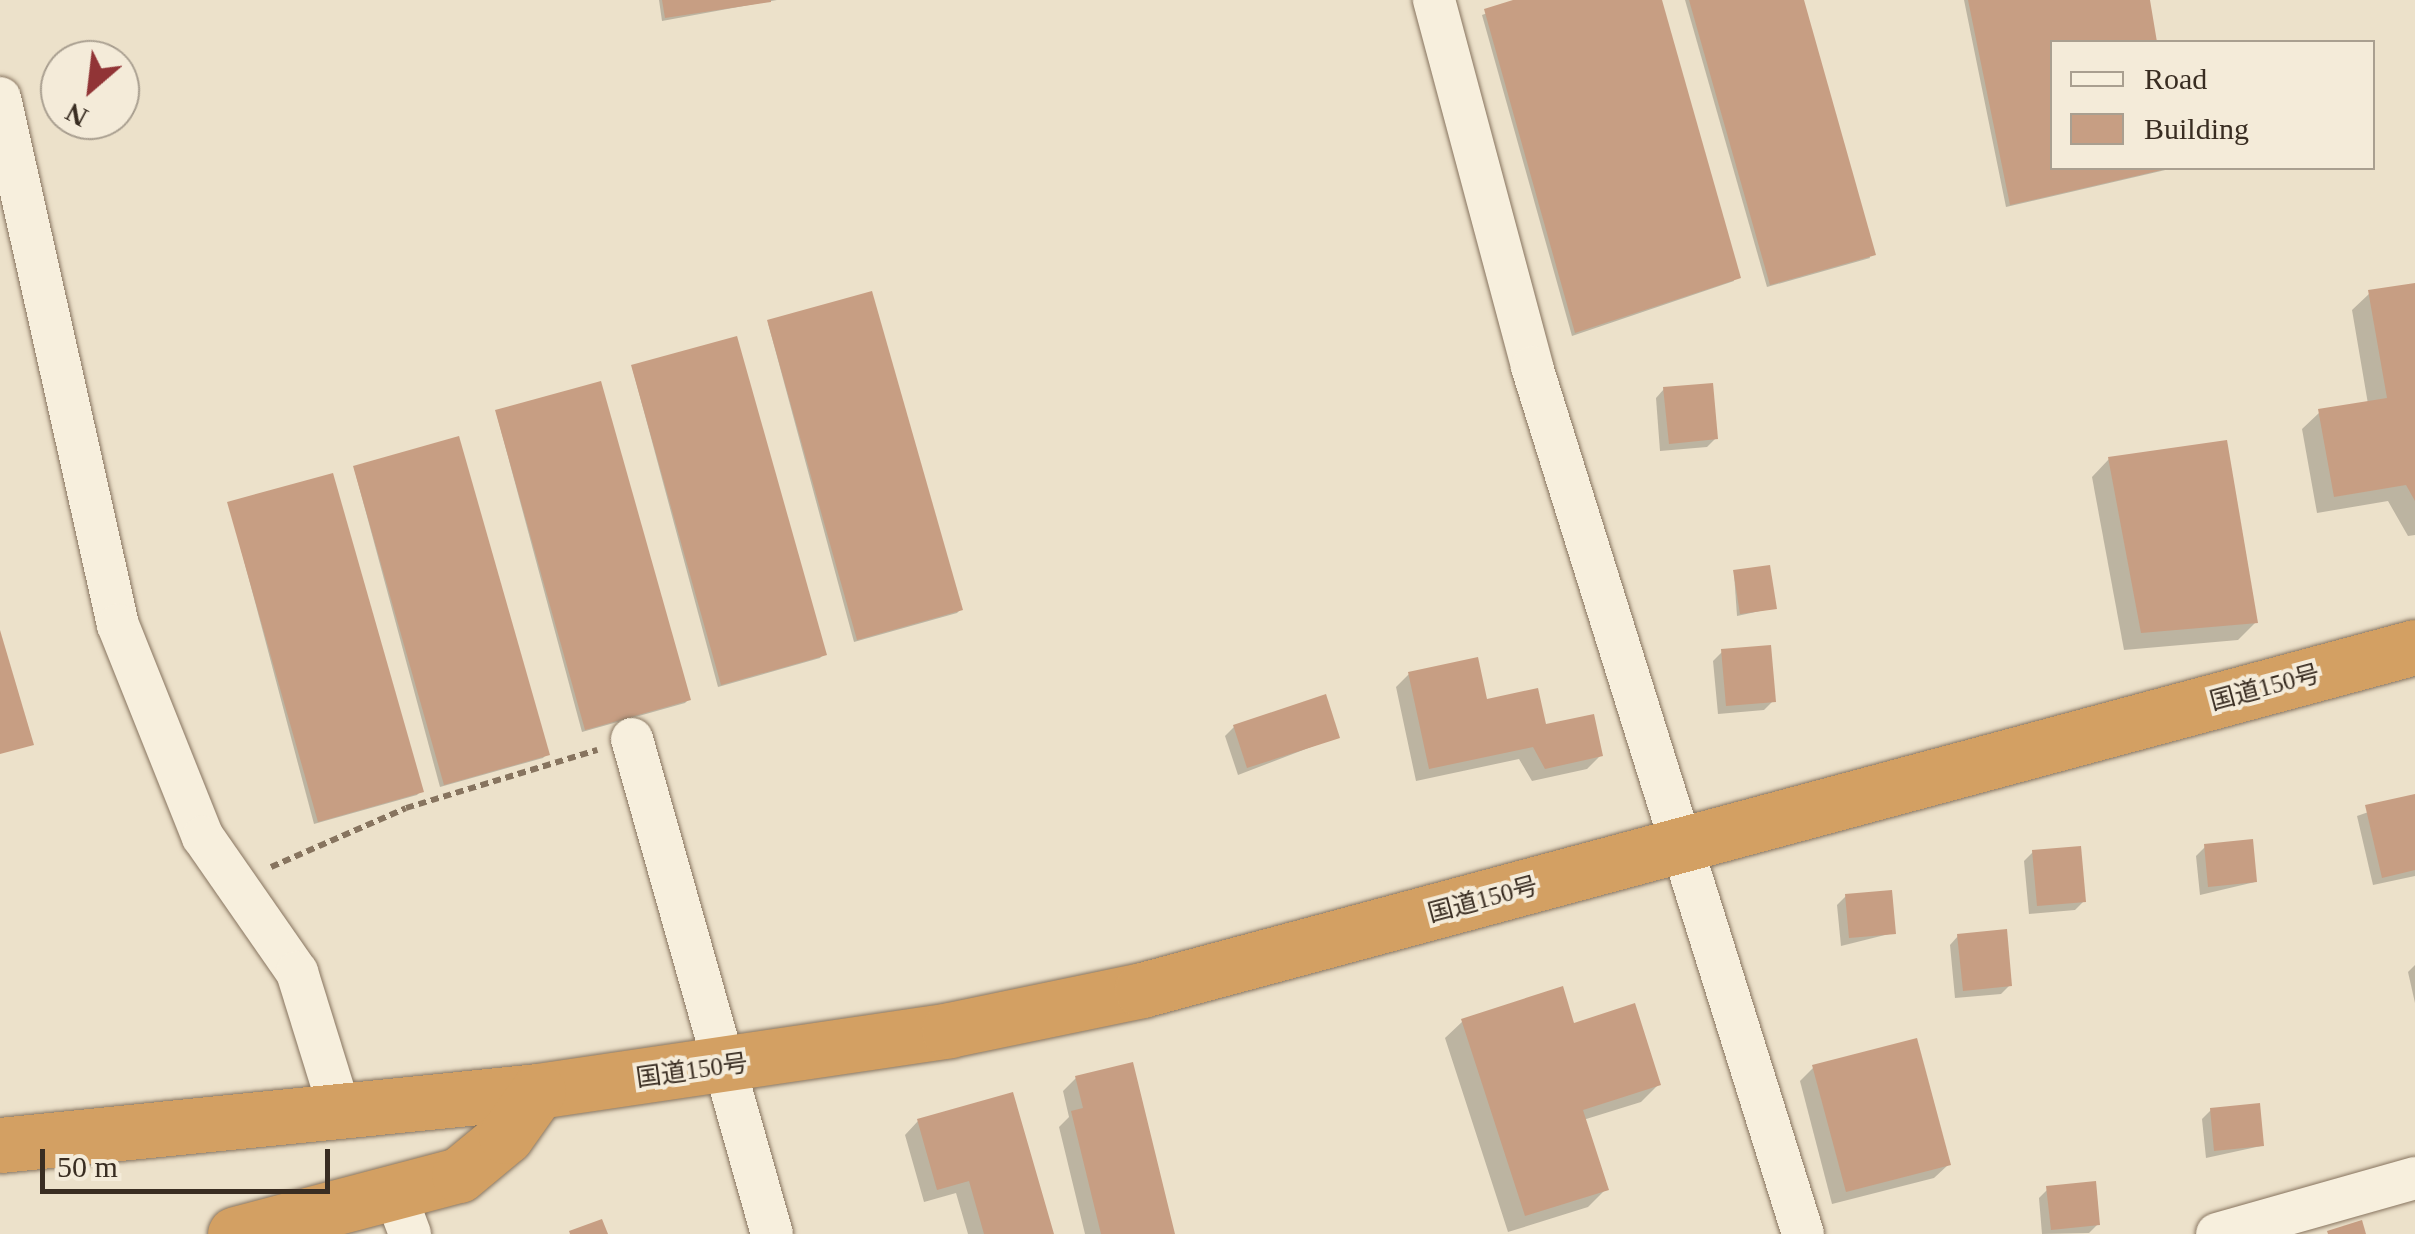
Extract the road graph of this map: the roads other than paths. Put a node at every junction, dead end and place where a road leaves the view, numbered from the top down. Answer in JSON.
{"nodes":[{"id":1,"x":1434,"y":0,"type":"edge"},
{"id":2,"x":0,"y":98,"type":"edge"},
{"id":3,"x":2415,"y":646,"type":"edge"},
{"id":4,"x":632,"y":739,"type":"road end"},
{"id":5,"x":1683,"y":846,"type":"junction"},
{"id":6,"x":726,"y":1068,"type":"junction"},
{"id":7,"x":538,"y":1091,"type":"junction"},
{"id":8,"x":340,"y":1111,"type":"junction"},
{"id":9,"x":0,"y":1145,"type":"edge"},
{"id":10,"x":2415,"y":1178,"type":"edge"},
{"id":11,"x":402,"y":1213,"type":"edge"},
{"id":12,"x":235,"y":1234,"type":"edge"},
{"id":13,"x":772,"y":1234,"type":"edge"},
{"id":14,"x":1803,"y":1234,"type":"edge"},
{"id":15,"x":2217,"y":1234,"type":"edge"}],
"edges":[{"from":1,"to":5,"type":"street"},
{"from":2,"to":8,"type":"street"},
{"from":3,"to":5,"type":"highway","name":"国道150号"},
{"from":4,"to":6,"type":"street"},
{"from":5,"to":6,"type":"highway","name":"国道150号"},
{"from":5,"to":14,"type":"street"},
{"from":6,"to":7,"type":"highway","name":"国道150号"},
{"from":6,"to":13,"type":"street"},
{"from":7,"to":8,"type":"highway","name":"国道150号"},
{"from":7,"to":11,"type":"highway"},
{"from":8,"to":9,"type":"highway","name":"国道150号"},
{"from":10,"to":15,"type":"street"},
{"from":11,"to":12,"type":"highway"}]}
